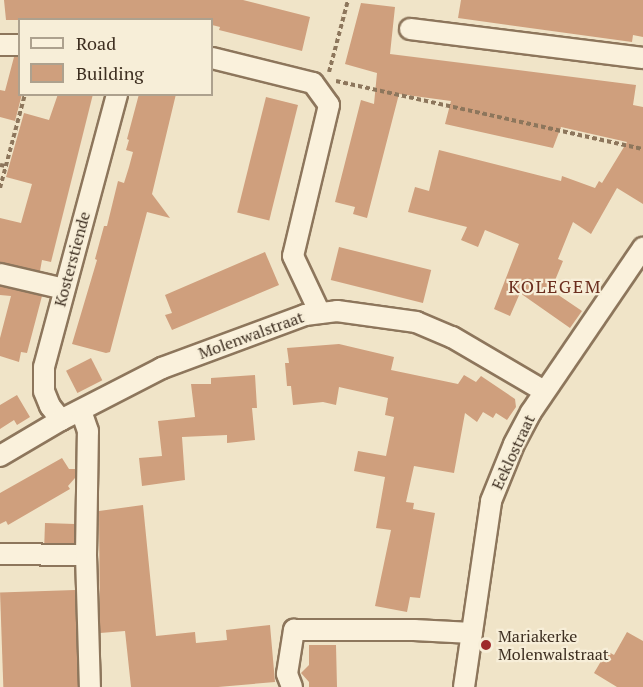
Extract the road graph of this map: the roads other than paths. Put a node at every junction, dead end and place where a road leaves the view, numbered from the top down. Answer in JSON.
{"nodes":[{"id":1,"x":410,"y":29,"type":"dead end"},
{"id":2,"x":0,"y":45,"type":"edge"},
{"id":3,"x":18,"y":45,"type":"edge"},
{"id":4,"x":213,"y":58,"type":"edge"},
{"id":5,"x":643,"y":58,"type":"edge"},
{"id":6,"x":116,"y":96,"type":"edge"},
{"id":7,"x":643,"y":248,"type":"edge"},
{"id":8,"x":0,"y":274,"type":"edge"},
{"id":9,"x":64,"y":289,"type":"junction"},
{"id":10,"x":320,"y":313,"type":"junction"},
{"id":11,"x":544,"y":391,"type":"junction"},
{"id":12,"x":81,"y":411,"type":"junction"},
{"id":13,"x":61,"y":420,"type":"junction"},
{"id":14,"x":0,"y":456,"type":"edge"},
{"id":15,"x":0,"y":554,"type":"edge"},
{"id":16,"x":86,"y":555,"type":"junction"},
{"id":17,"x":472,"y":633,"type":"junction"},
{"id":18,"x":90,"y":687,"type":"edge"},
{"id":19,"x":292,"y":687,"type":"edge"},
{"id":20,"x":464,"y":687,"type":"edge"}],
"edges":[{"from":1,"to":5,"type":"street"},
{"from":2,"to":3,"type":"street"},
{"from":4,"to":10,"type":"street"},
{"from":6,"to":9,"type":"street","name":"Kosterstiende"},
{"from":7,"to":11,"type":"street","name":"Eeklostraat"},
{"from":8,"to":9,"type":"street"},
{"from":9,"to":13,"type":"street","name":"Kosterstiende"},
{"from":10,"to":11,"type":"street","name":"Molenwalstraat"},
{"from":10,"to":12,"type":"street","name":"Molenwalstraat"},
{"from":11,"to":17,"type":"street","name":"Eeklostraat"},
{"from":12,"to":13,"type":"street","name":"Molenwalstraat"},
{"from":12,"to":16,"type":"street"},
{"from":13,"to":14,"type":"street","name":"Molenwalstraat"},
{"from":15,"to":16,"type":"street"},
{"from":16,"to":18,"type":"street"},
{"from":17,"to":19,"type":"street"},
{"from":17,"to":20,"type":"street","name":"Eeklostraat"}]}
